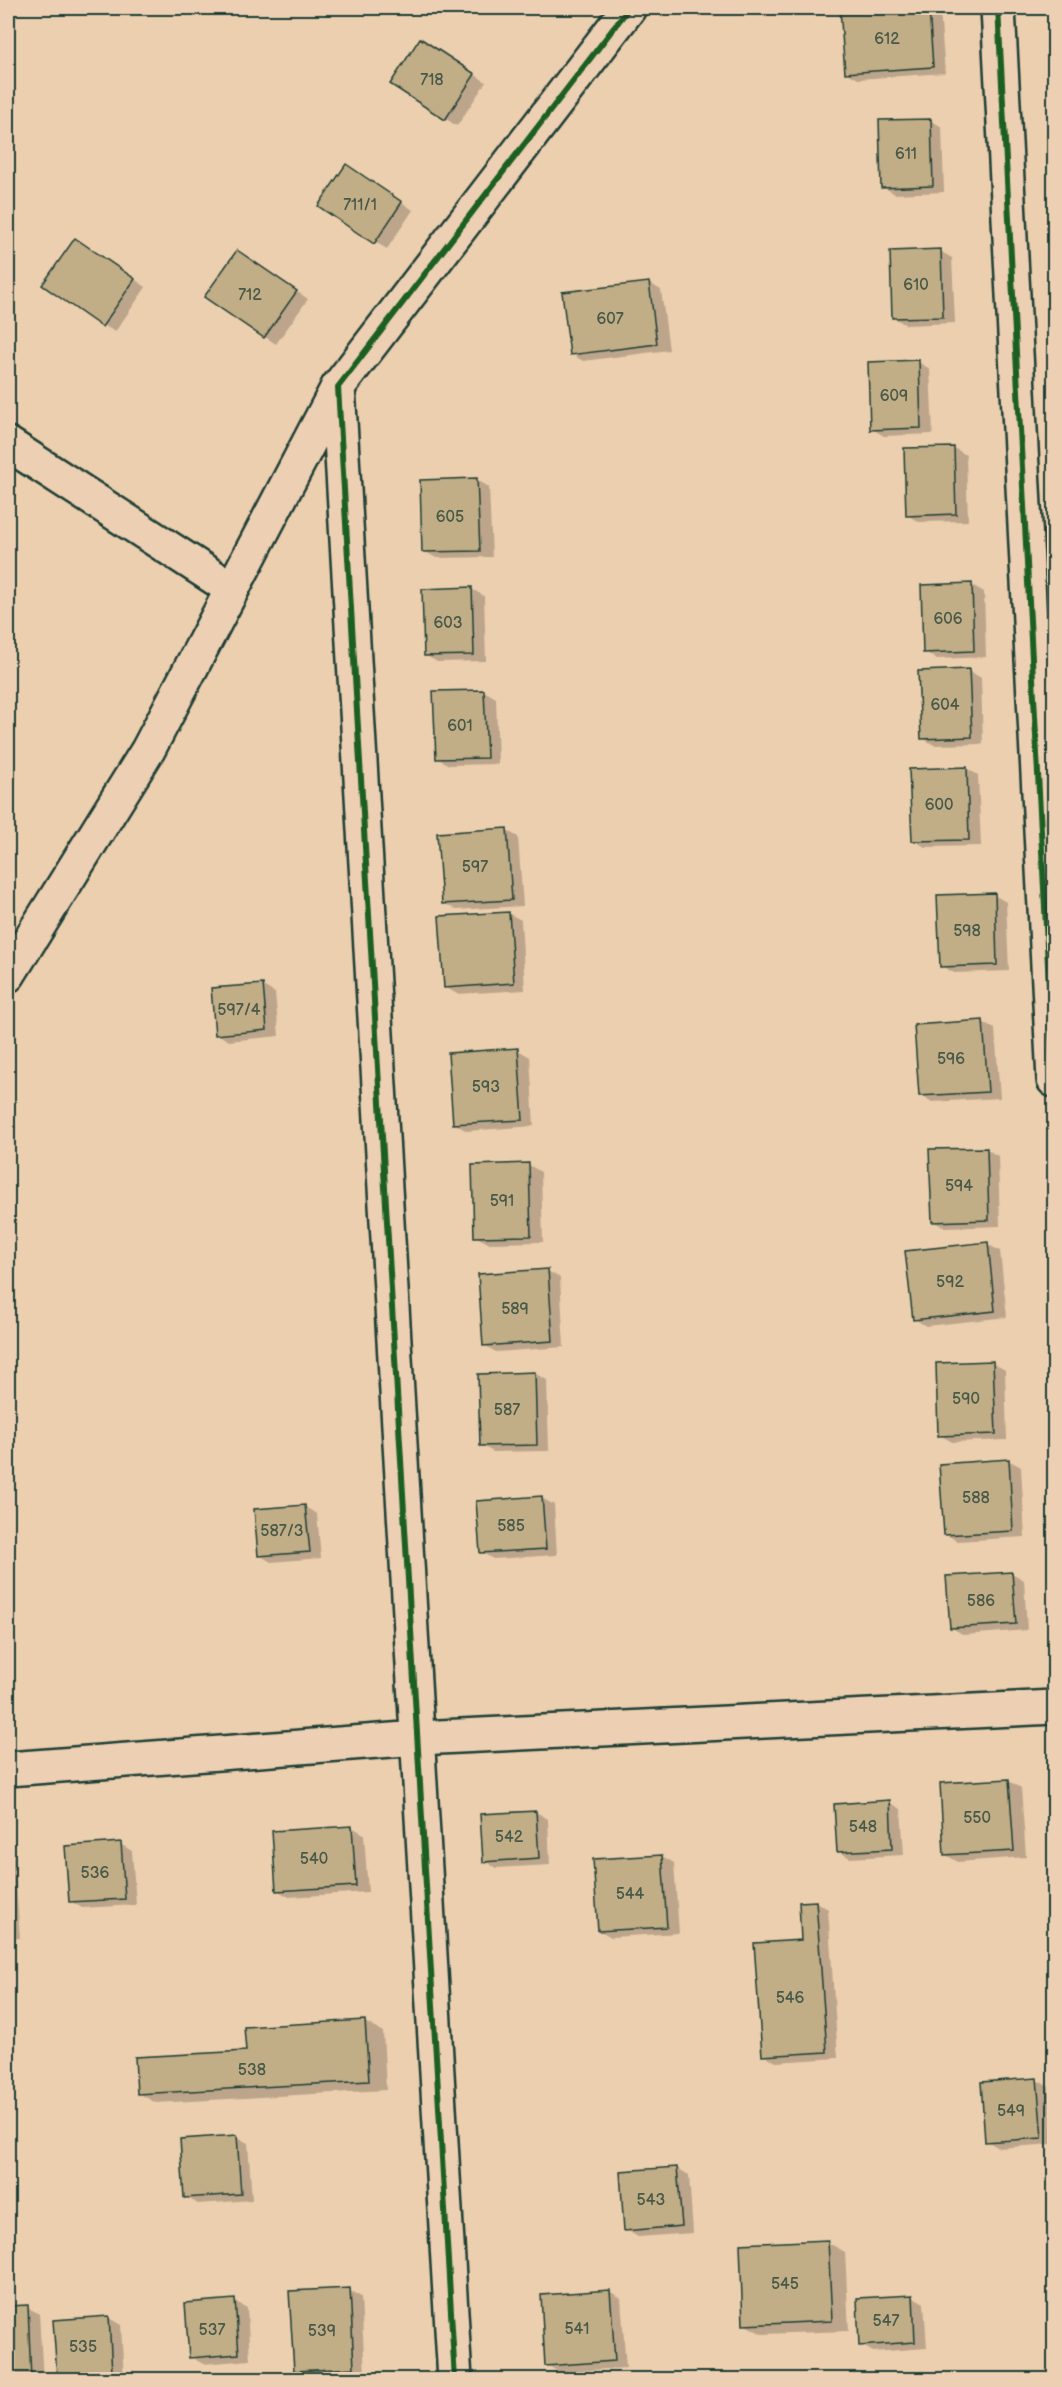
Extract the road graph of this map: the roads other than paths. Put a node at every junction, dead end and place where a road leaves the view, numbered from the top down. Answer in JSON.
{"nodes":[{"id":1,"x":629,"y":8,"type":"edge"},
{"id":2,"x":998,"y":8,"type":"edge"},
{"id":3,"x":338,"y":387,"type":"junction"},
{"id":4,"x":8,"y":444,"type":"edge"},
{"id":5,"x":232,"y":589,"type":"junction"},
{"id":6,"x":8,"y":975,"type":"edge"},
{"id":7,"x":1054,"y":1080,"type":"edge"},
{"id":8,"x":1054,"y":1707,"type":"edge"},
{"id":9,"x":418,"y":1738,"type":"junction"},
{"id":10,"x":8,"y":1769,"type":"edge"},
{"id":11,"x":455,"y":2379,"type":"edge"}],
"edges":[{"from":1,"to":3,"type":"street"},
{"from":2,"to":7,"type":"street"},
{"from":3,"to":5,"type":"street"},
{"from":3,"to":9,"type":"street"},
{"from":4,"to":5,"type":"street"},
{"from":5,"to":6,"type":"street"},
{"from":8,"to":9,"type":"street"},
{"from":9,"to":10,"type":"street"},
{"from":9,"to":11,"type":"street"}]}
